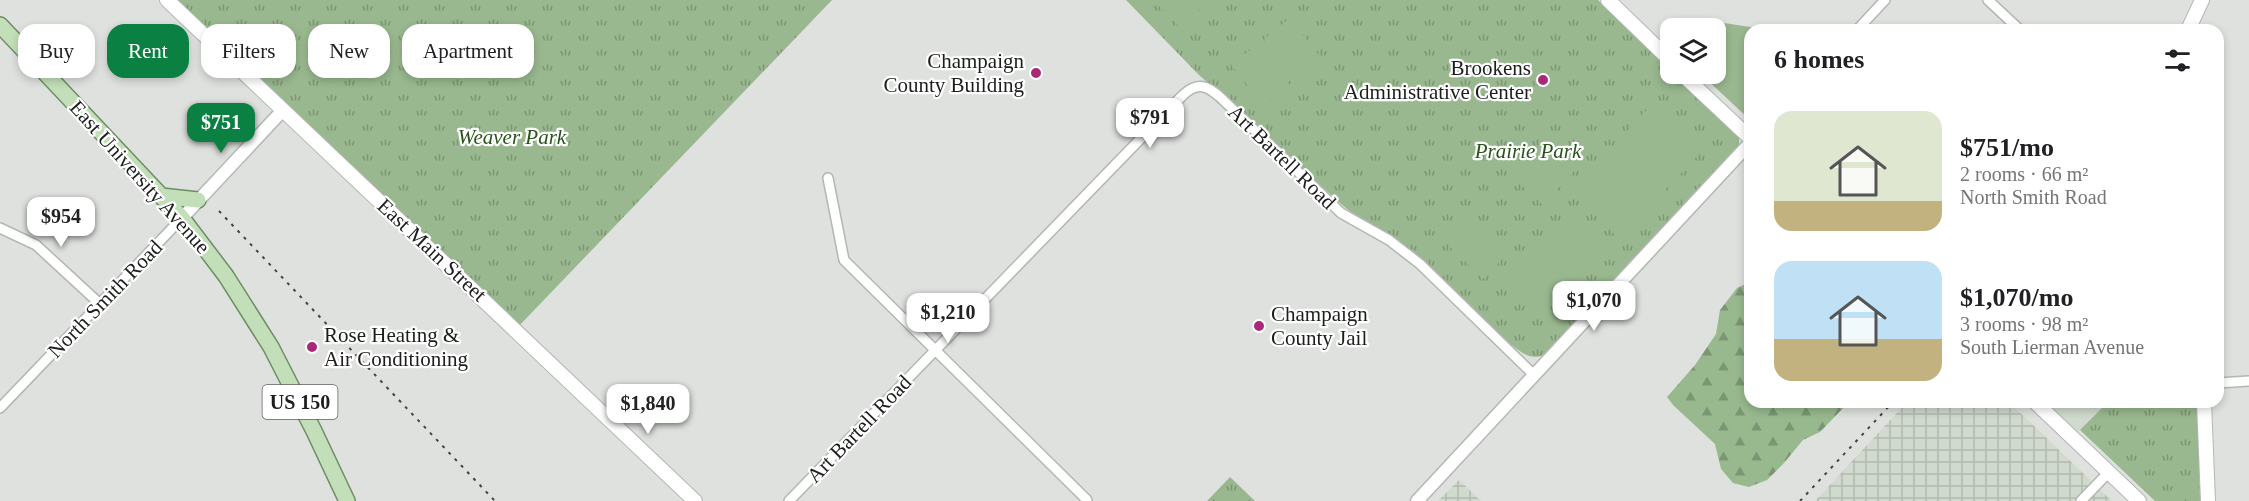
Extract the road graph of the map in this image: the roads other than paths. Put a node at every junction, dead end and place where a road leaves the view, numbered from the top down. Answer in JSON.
{"nodes":[{"id":1,"x":167,"y":0,"type":"edge"},
{"id":2,"x":1608,"y":0,"type":"edge"},
{"id":3,"x":1616,"y":0,"type":"edge"},
{"id":4,"x":1885,"y":0,"type":"edge"},
{"id":5,"x":1988,"y":0,"type":"edge"},
{"id":6,"x":2202,"y":0,"type":"edge"},
{"id":7,"x":1863,"y":24,"type":"edge"},
{"id":8,"x":2014,"y":24,"type":"edge"},
{"id":9,"x":2191,"y":24,"type":"edge"},
{"id":10,"x":0,"y":25,"type":"edge"},
{"id":11,"x":1660,"y":42,"type":"edge"},
{"id":12,"x":1660,"y":50,"type":"edge"},
{"id":13,"x":1693,"y":84,"type":"edge"},
{"id":14,"x":1704,"y":84,"type":"edge"},
{"id":15,"x":283,"y":110,"type":"junction"},
{"id":16,"x":1744,"y":122,"type":"edge"},
{"id":17,"x":1744,"y":132,"type":"edge"},
{"id":18,"x":1744,"y":149,"type":"edge"},
{"id":19,"x":828,"y":178,"type":"dead end"},
{"id":20,"x":161,"y":196,"type":"junction"},
{"id":21,"x":198,"y":200,"type":"junction"},
{"id":22,"x":182,"y":218,"type":"junction"},
{"id":23,"x":0,"y":228,"type":"edge"},
{"id":24,"x":100,"y":304,"type":"junction"},
{"id":25,"x":935,"y":350,"type":"junction"},
{"id":26,"x":1534,"y":375,"type":"junction"},
{"id":27,"x":2249,"y":381,"type":"edge"},
{"id":28,"x":2224,"y":383,"type":"edge"},
{"id":29,"x":0,"y":408,"type":"edge"},
{"id":30,"x":2034,"y":408,"type":"edge"},
{"id":31,"x":2041,"y":408,"type":"edge"},
{"id":32,"x":2204,"y":408,"type":"edge"},
{"id":33,"x":2106,"y":474,"type":"junction"},
{"id":34,"x":1087,"y":500,"type":"edge"},
{"id":35,"x":347,"y":501,"type":"edge"},
{"id":36,"x":695,"y":501,"type":"edge"},
{"id":37,"x":789,"y":501,"type":"edge"},
{"id":38,"x":1417,"y":501,"type":"edge"},
{"id":39,"x":2081,"y":501,"type":"edge"},
{"id":40,"x":2127,"y":501,"type":"edge"},
{"id":41,"x":2139,"y":501,"type":"edge"},
{"id":42,"x":2208,"y":501,"type":"edge"}],
"edges":[{"from":1,"to":15,"type":"main road","name":"East Main Street"},
{"from":2,"to":12,"type":"main road"},
{"from":3,"to":11,"type":"main road"},
{"from":4,"to":7,"type":"street"},
{"from":5,"to":8,"type":"street"},
{"from":6,"to":9,"type":"main road"},
{"from":10,"to":20,"type":"main road","name":"East University Avenue","number":"US 150"},
{"from":13,"to":17,"type":"main road"},
{"from":14,"to":16,"type":"main road"},
{"from":15,"to":21,"type":"street","name":"North Smith Road"},
{"from":15,"to":36,"type":"main road","name":"East Main Street"},
{"from":18,"to":26,"type":"street"},
{"from":19,"to":25,"type":"street"},
{"from":20,"to":21,"type":"main road"},
{"from":20,"to":22,"type":"main road","name":"East University Avenue","number":"US 150"},
{"from":21,"to":22,"type":"street","name":"North Smith Road"},
{"from":22,"to":24,"type":"street","name":"North Smith Road"},
{"from":22,"to":35,"type":"main road","name":"East University Avenue","number":"US 150"},
{"from":23,"to":24,"type":"street"},
{"from":24,"to":29,"type":"street","name":"North Smith Road"},
{"from":25,"to":26,"type":"street","name":"Art Bartell Road"},
{"from":25,"to":34,"type":"street"},
{"from":25,"to":37,"type":"street","name":"Art Bartell Road"},
{"from":26,"to":38,"type":"street"},
{"from":27,"to":28,"type":"street"},
{"from":30,"to":33,"type":"main road"},
{"from":31,"to":33,"type":"main road"},
{"from":32,"to":42,"type":"main road"},
{"from":33,"to":39,"type":"street"},
{"from":33,"to":40,"type":"main road"},
{"from":33,"to":41,"type":"main road"}]}
